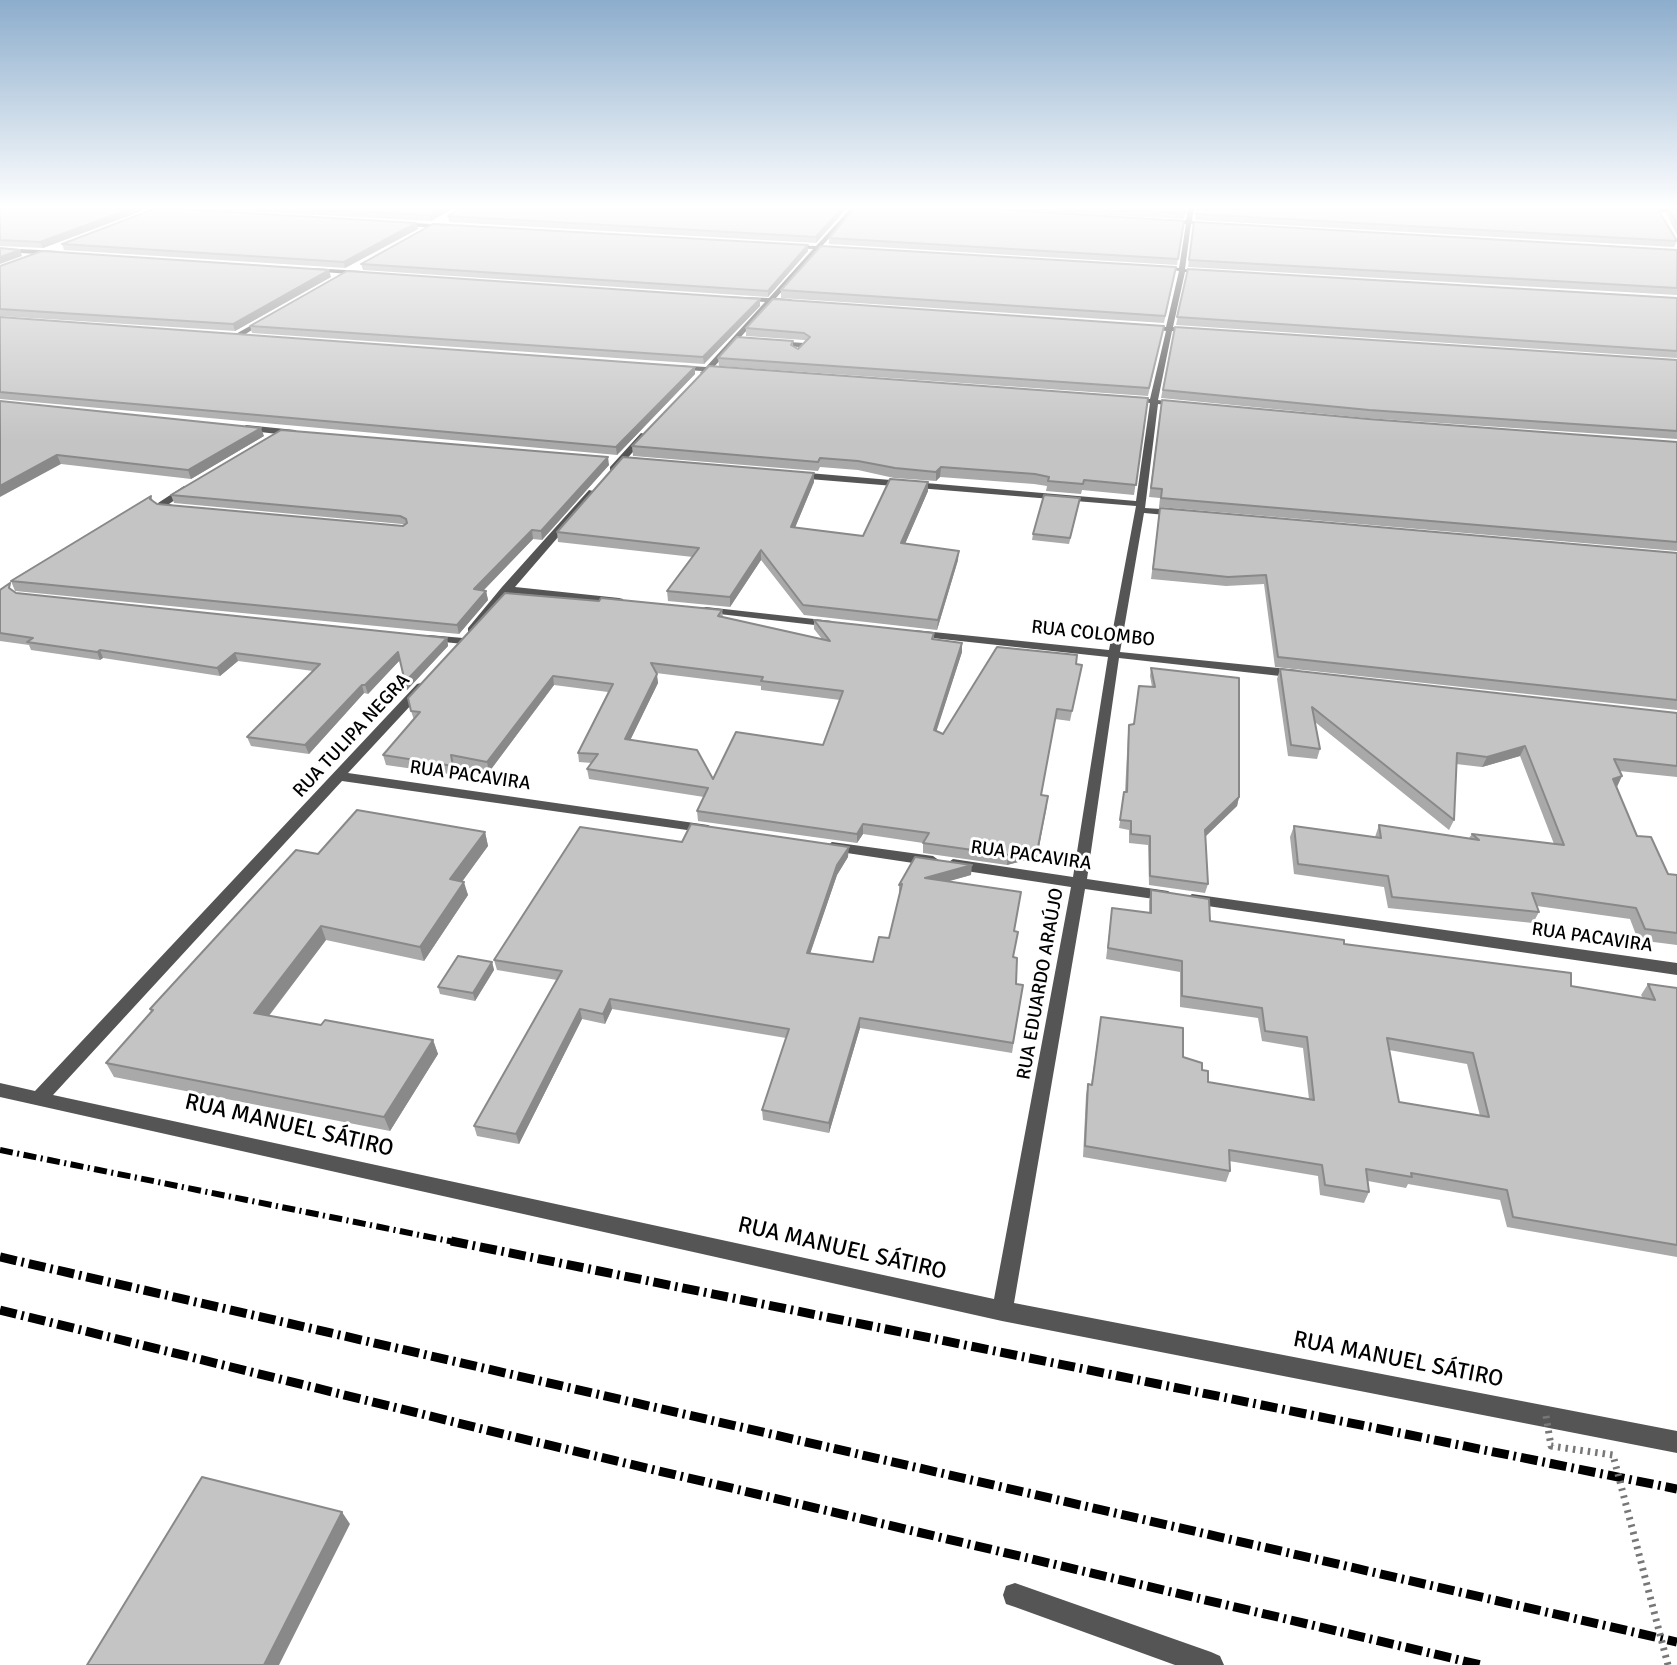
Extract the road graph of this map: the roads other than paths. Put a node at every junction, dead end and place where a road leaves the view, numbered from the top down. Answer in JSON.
{"nodes":[{"id":1,"x":785,"y":286,"type":"edge"},
{"id":2,"x":1179,"y":286,"type":"edge"},
{"id":3,"x":707,"y":296,"type":"edge"},
{"id":4,"x":772,"y":300,"type":"junction"},
{"id":5,"x":805,"y":302,"type":"edge"},
{"id":6,"x":272,"y":316,"type":"edge"},
{"id":7,"x":1139,"y":327,"type":"edge"},
{"id":8,"x":1170,"y":329,"type":"junction"},
{"id":9,"x":1202,"y":332,"type":"edge"},
{"id":10,"x":225,"y":334,"type":"edge"},
{"id":11,"x":238,"y":335,"type":"junction"},
{"id":12,"x":254,"y":336,"type":"edge"},
{"id":13,"x":735,"y":340,"type":"junction"},
{"id":14,"x":748,"y":341,"type":"edge"},
{"id":15,"x":765,"y":342,"type":"edge"},
{"id":16,"x":799,"y":352,"type":"edge"},
{"id":17,"x":666,"y":366,"type":"edge"},
{"id":18,"x":707,"y":369,"type":"junction"},
{"id":19,"x":733,"y":371,"type":"edge"},
{"id":20,"x":698,"y":379,"type":"edge"},
{"id":21,"x":1122,"y":399,"type":"edge"},
{"id":22,"x":1154,"y":401,"type":"junction"},
{"id":23,"x":1185,"y":405,"type":"edge"},
{"id":24,"x":241,"y":428,"type":"edge"},
{"id":25,"x":650,"y":430,"type":"edge"},
{"id":26,"x":281,"y":432,"type":"junction"},
{"id":27,"x":309,"y":434,"type":"edge"},
{"id":28,"x":270,"y":438,"type":"edge"},
{"id":29,"x":783,"y":474,"type":"edge"},
{"id":30,"x":198,"y":481,"type":"edge"},
{"id":31,"x":1140,"y":507,"type":"junction"},
{"id":32,"x":190,"y":510,"type":"edge"},
{"id":33,"x":1195,"y":515,"type":"edge"},
{"id":34,"x":506,"y":589,"type":"junction"},
{"id":35,"x":630,"y":602,"type":"edge"},
{"id":36,"x":699,"y":610,"type":"edge"},
{"id":37,"x":851,"y":626,"type":"edge"},
{"id":38,"x":906,"y":632,"type":"edge"},
{"id":39,"x":415,"y":636,"type":"edge"},
{"id":40,"x":463,"y":641,"type":"junction"},
{"id":41,"x":454,"y":651,"type":"edge"},
{"id":42,"x":1114,"y":654,"type":"junction"},
{"id":43,"x":1306,"y":675,"type":"edge"},
{"id":44,"x":427,"y":680,"type":"edge"},
{"id":45,"x":338,"y":776,"type":"junction"},
{"id":46,"x":722,"y":831,"type":"edge"},
{"id":47,"x":818,"y":845,"type":"edge"},
{"id":48,"x":1079,"y":883,"type":"junction"},
{"id":49,"x":1677,"y":970,"type":"edge"},
{"id":50,"x":0,"y":1090,"type":"edge"},
{"id":51,"x":40,"y":1097,"type":"junction"},
{"id":52,"x":1002,"y":1311,"type":"junction"},
{"id":53,"x":1677,"y":1442,"type":"edge"},
{"id":54,"x":1016,"y":1595,"type":"dead end"},
{"id":55,"x":1211,"y":1665,"type":"edge"}],
"edges":[{"from":1,"to":4,"type":"street"},
{"from":2,"to":8,"type":"street","name":"RUA EDUARDO ARAÚJO"},
{"from":3,"to":4,"type":"street"},
{"from":4,"to":5,"type":"street"},
{"from":4,"to":13,"type":"street"},
{"from":6,"to":11,"type":"street"},
{"from":7,"to":8,"type":"street"},
{"from":8,"to":9,"type":"street"},
{"from":8,"to":22,"type":"street","name":"RUA EDUARDO ARAÚJO"},
{"from":10,"to":11,"type":"street"},
{"from":11,"to":12,"type":"street"},
{"from":13,"to":14,"type":"street"},
{"from":13,"to":18,"type":"street"},
{"from":15,"to":16,"type":"street"},
{"from":17,"to":18,"type":"street"},
{"from":18,"to":19,"type":"street"},
{"from":18,"to":20,"type":"street"},
{"from":21,"to":22,"type":"street"},
{"from":22,"to":23,"type":"street"},
{"from":22,"to":31,"type":"street","name":"RUA EDUARDO ARAÚJO"},
{"from":24,"to":26,"type":"street"},
{"from":25,"to":34,"type":"street"},
{"from":26,"to":27,"type":"street"},
{"from":26,"to":28,"type":"street"},
{"from":29,"to":31,"type":"street"},
{"from":30,"to":32,"type":"street"},
{"from":31,"to":33,"type":"street"},
{"from":31,"to":42,"type":"street","name":"RUA EDUARDO ARAÚJO"},
{"from":34,"to":35,"type":"street"},
{"from":34,"to":40,"type":"street"},
{"from":36,"to":37,"type":"street"},
{"from":38,"to":42,"type":"street","name":"RUA COLOMBO"},
{"from":39,"to":40,"type":"street"},
{"from":40,"to":41,"type":"street"},
{"from":42,"to":43,"type":"street","name":"RUA COLOMBO"},
{"from":42,"to":48,"type":"street","name":"RUA EDUARDO ARAÚJO"},
{"from":44,"to":45,"type":"street","name":"RUA TULIPA NEGRA"},
{"from":45,"to":46,"type":"street","name":"RUA PACAVIRA"},
{"from":45,"to":51,"type":"street","name":"RUA TULIPA NEGRA"},
{"from":47,"to":48,"type":"street","name":"RUA PACAVIRA"},
{"from":48,"to":49,"type":"street","name":"RUA PACAVIRA"},
{"from":48,"to":52,"type":"street","name":"RUA EDUARDO ARAÚJO"},
{"from":50,"to":51,"type":"street","name":"RUA MANUEL SÁTIRO"},
{"from":51,"to":52,"type":"street","name":"RUA MANUEL SÁTIRO"},
{"from":52,"to":53,"type":"street","name":"RUA MANUEL SÁTIRO"},
{"from":54,"to":55,"type":"street"}]}
